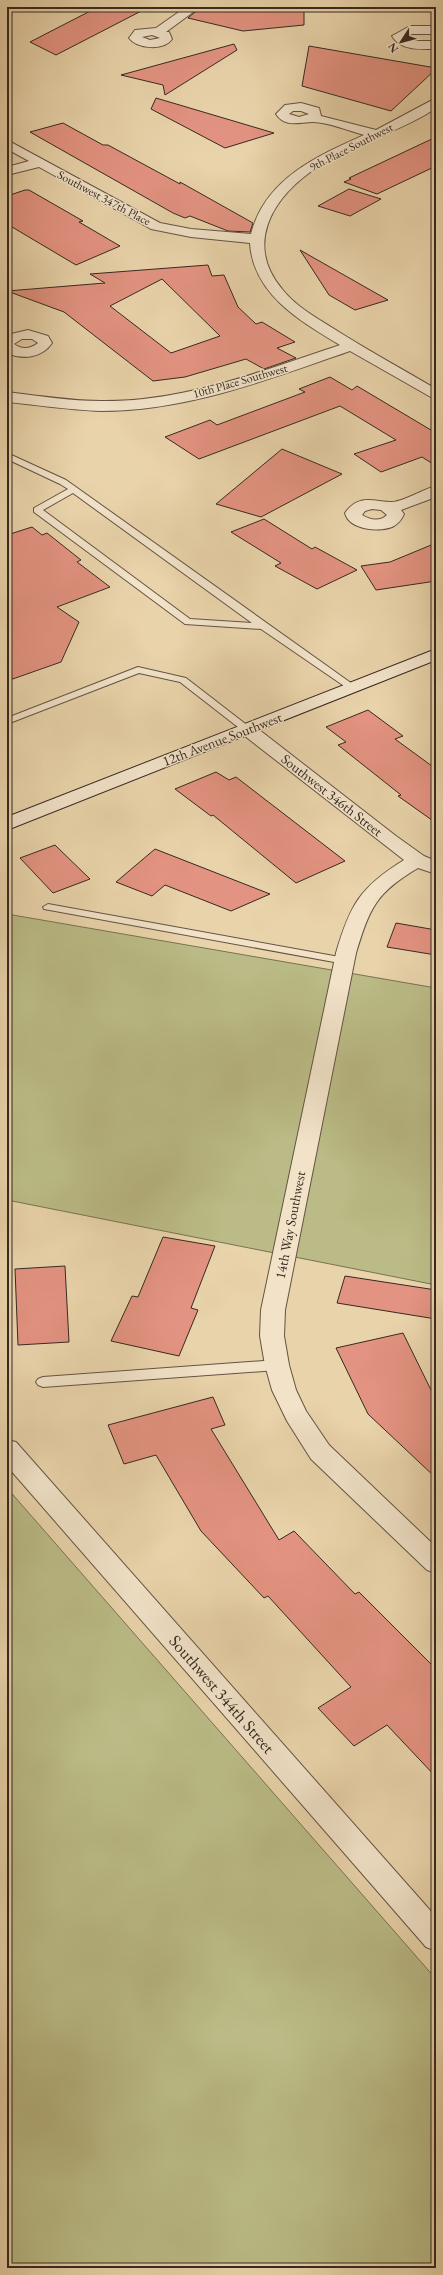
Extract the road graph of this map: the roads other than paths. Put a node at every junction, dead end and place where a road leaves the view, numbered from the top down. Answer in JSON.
{"nodes":[{"id":1,"x":194,"y":7,"type":"edge"},
{"id":2,"x":436,"y":30,"type":"edge"},
{"id":3,"x":158,"y":32,"type":"dead end"},
{"id":4,"x":436,"y":45,"type":"edge"},
{"id":5,"x":436,"y":102,"type":"edge"},
{"id":6,"x":313,"y":118,"type":"dead end"},
{"id":7,"x":375,"y":134,"type":"junction"},
{"id":8,"x":7,"y":144,"type":"edge"},
{"id":9,"x":38,"y":162,"type":"junction"},
{"id":10,"x":7,"y":171,"type":"edge"},
{"id":11,"x":256,"y":239,"type":"junction"},
{"id":12,"x":7,"y":342,"type":"edge"},
{"id":13,"x":351,"y":346,"type":"junction"},
{"id":14,"x":12,"y":353,"type":"edge"},
{"id":15,"x":436,"y":395,"type":"edge"},
{"id":16,"x":7,"y":397,"type":"edge"},
{"id":17,"x":7,"y":456,"type":"edge"},
{"id":18,"x":73,"y":490,"type":"junction"},
{"id":19,"x":436,"y":491,"type":"edge"},
{"id":20,"x":391,"y":508,"type":"dead end"},
{"id":21,"x":263,"y":626,"type":"junction"},
{"id":22,"x":436,"y":654,"type":"edge"},
{"id":23,"x":353,"y":688,"type":"junction"},
{"id":24,"x":7,"y":721,"type":"edge"},
{"id":25,"x":247,"y":730,"type":"junction"},
{"id":26,"x":7,"y":824,"type":"edge"},
{"id":27,"x":426,"y":864,"type":"edge"},
{"id":28,"x":48,"y":907,"type":"dead end"},
{"id":29,"x":345,"y":960,"type":"junction"},
{"id":30,"x":277,"y":1365,"type":"junction"},
{"id":31,"x":43,"y":1382,"type":"dead end"},
{"id":32,"x":7,"y":1450,"type":"edge"},
{"id":33,"x":436,"y":1564,"type":"edge"},
{"id":34,"x":436,"y":1938,"type":"edge"}],
"edges":[{"from":1,"to":3,"type":"street"},
{"from":2,"to":4,"type":"street"},
{"from":5,"to":7,"type":"street","name":"9th Place Southwest"},
{"from":6,"to":7,"type":"street"},
{"from":7,"to":11,"type":"street","name":"9th Place Southwest"},
{"from":8,"to":9,"type":"street","name":"Southwest 347th Place"},
{"from":9,"to":10,"type":"street"},
{"from":9,"to":11,"type":"street","name":"Southwest 347th Place"},
{"from":11,"to":13,"type":"street","name":"9th Place Southwest"},
{"from":12,"to":14,"type":"street"},
{"from":13,"to":15,"type":"street","name":"9th Place Southwest"},
{"from":13,"to":16,"type":"street","name":"10th Place Southwest"},
{"from":17,"to":18,"type":"lane"},
{"from":18,"to":21,"type":"lane"},
{"from":18,"to":21,"type":"lane"},
{"from":19,"to":20,"type":"street"},
{"from":21,"to":23,"type":"lane"},
{"from":22,"to":23,"type":"street","name":"12th Avenue Southwest"},
{"from":23,"to":25,"type":"street","name":"12th Avenue Southwest"},
{"from":24,"to":25,"type":"lane"},
{"from":25,"to":26,"type":"street","name":"12th Avenue Southwest"},
{"from":25,"to":27,"type":"street","name":"Southwest 346th Street"},
{"from":27,"to":29,"type":"street","name":"14th Way Southwest"},
{"from":28,"to":29,"type":"lane"},
{"from":29,"to":30,"type":"street","name":"14th Way Southwest"},
{"from":30,"to":31,"type":"lane"},
{"from":30,"to":33,"type":"street","name":"14th Way Southwest"},
{"from":32,"to":34,"type":"street","name":"Southwest 344th Street"}]}
